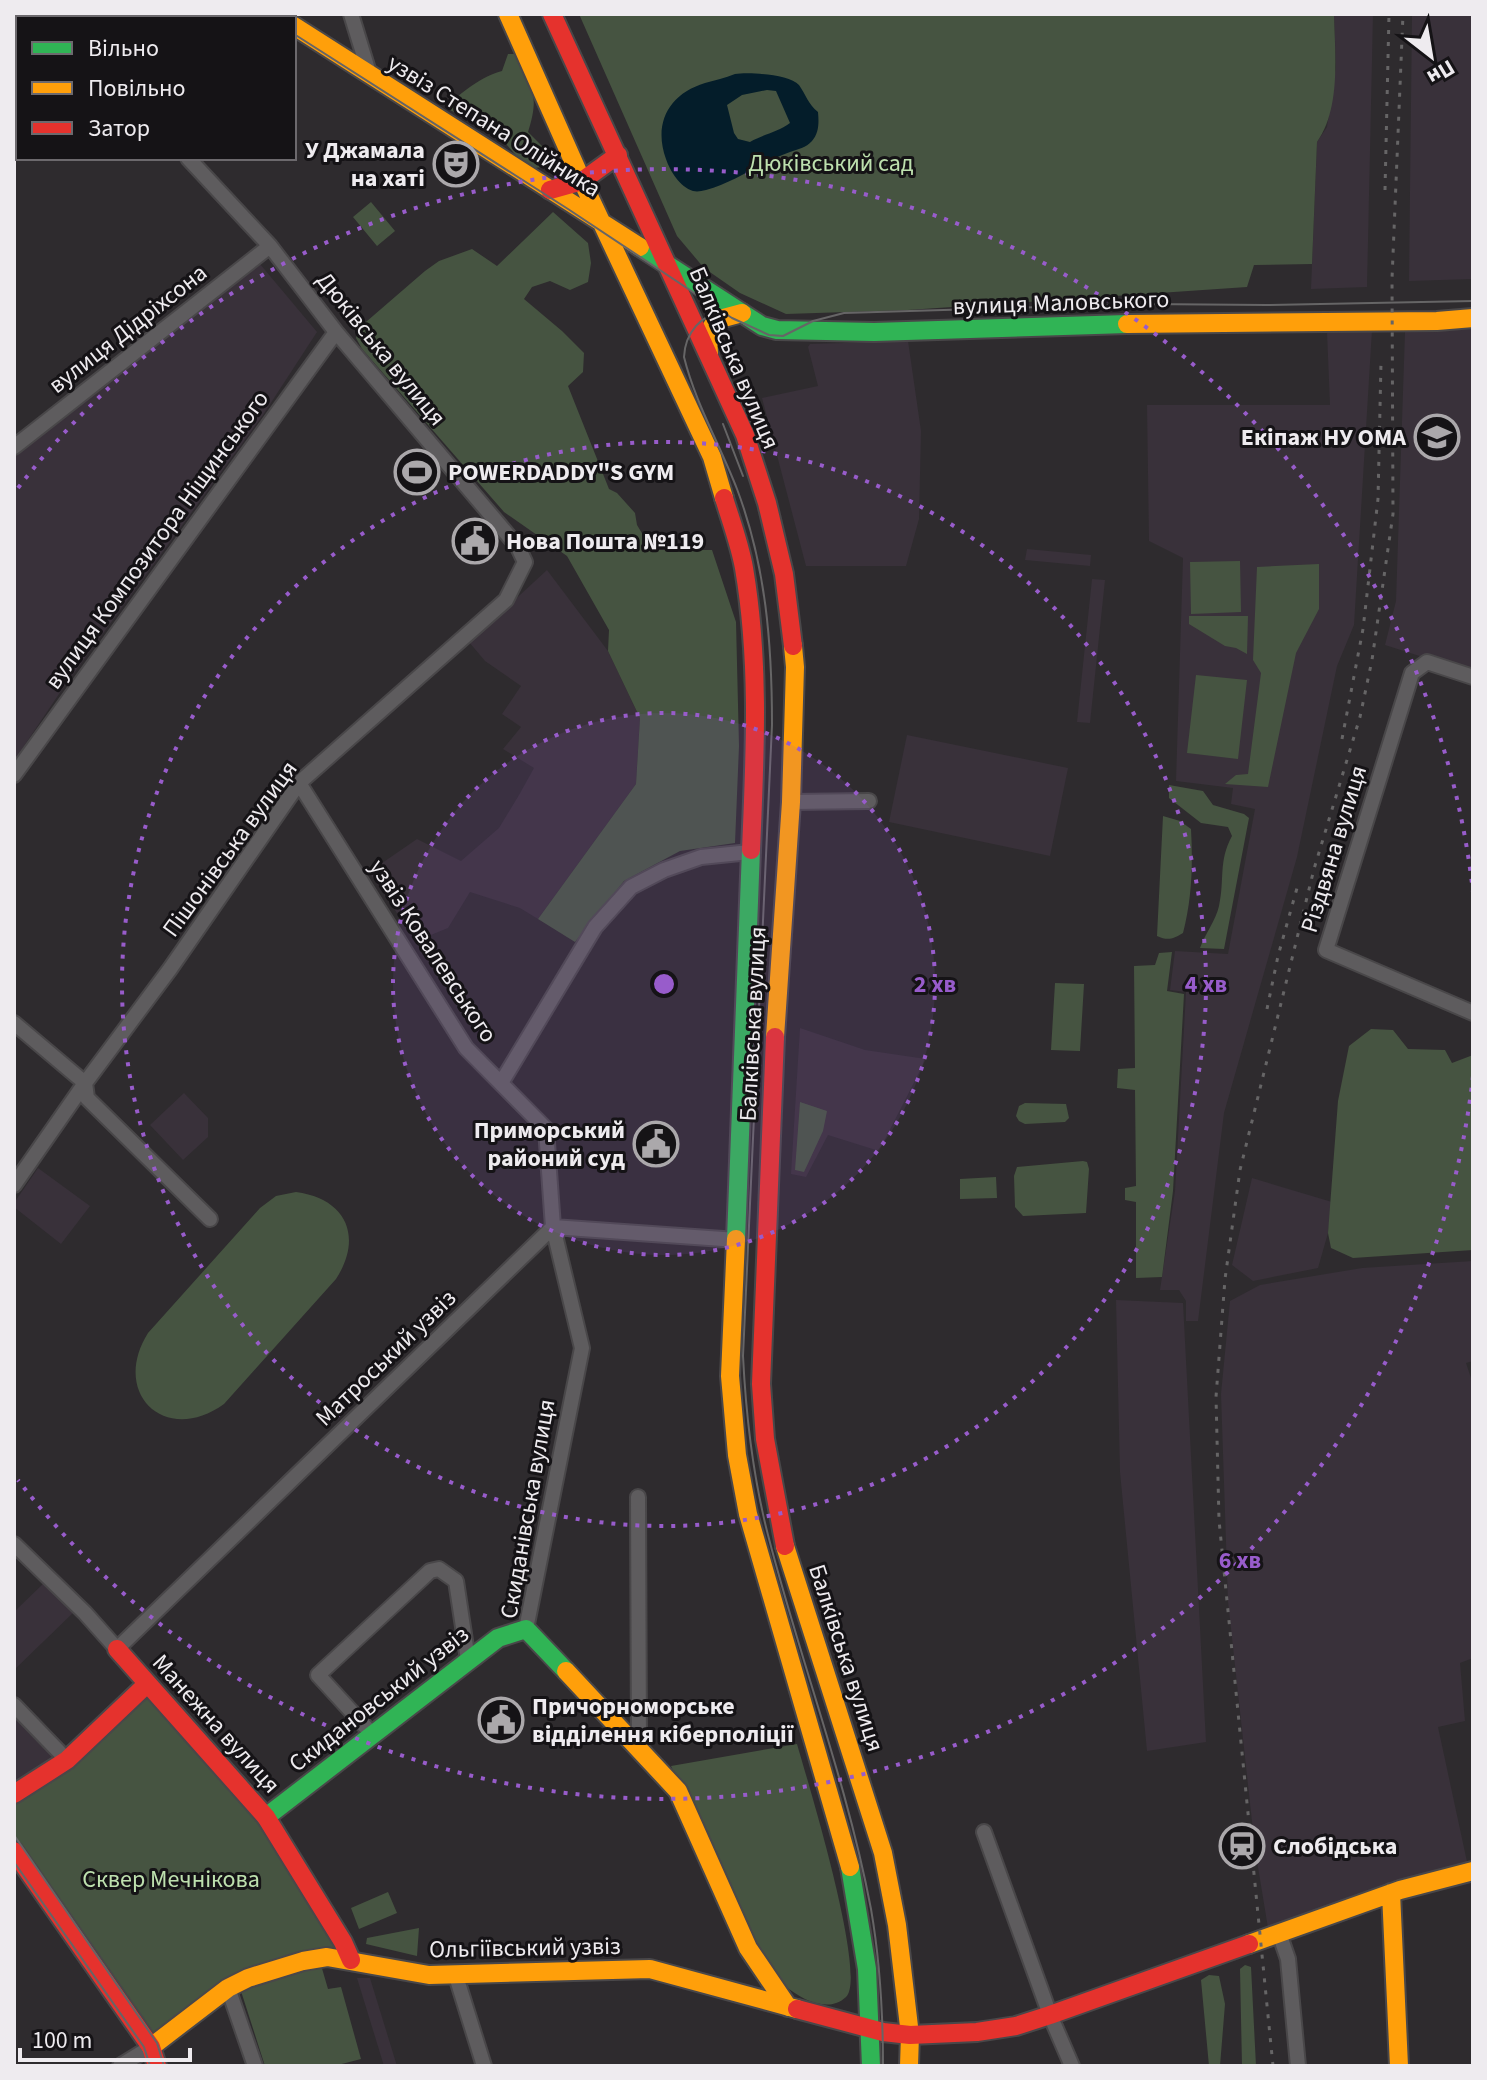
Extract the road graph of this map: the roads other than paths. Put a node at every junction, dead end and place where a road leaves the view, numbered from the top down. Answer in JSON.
{"nodes":[{"id":1,"x":351,"y":14,"type":"edge"},
{"id":2,"x":508,"y":14,"type":"edge"},
{"id":3,"x":552,"y":14,"type":"edge"},
{"id":4,"x":296,"y":27,"type":"edge"},
{"id":5,"x":370,"y":77,"type":"junction"},
{"id":6,"x":618,"y":155,"type":"junction"},
{"id":7,"x":190,"y":160,"type":"edge"},
{"id":8,"x":582,"y":181,"type":"junction"},
{"id":9,"x":550,"y":190,"type":"junction"},
{"id":10,"x":600,"y":220,"type":"junction"},
{"id":11,"x":270,"y":246,"type":"junction"},
{"id":12,"x":669,"y":267,"type":"junction"},
{"id":13,"x":628,"y":275,"type":"junction"},
{"id":14,"x":742,"y":313,"type":"junction"},
{"id":15,"x":1473,"y":318,"type":"edge"},
{"id":16,"x":336,"y":332,"type":"junction"},
{"id":17,"x":709,"y":360,"type":"junction"},
{"id":18,"x":14,"y":447,"type":"edge"},
{"id":19,"x":521,"y":574,"type":"joint"},
{"id":20,"x":1473,"y":677,"type":"edge"},
{"id":21,"x":14,"y":775,"type":"edge"},
{"id":22,"x":299,"y":783,"type":"junction"},
{"id":23,"x":869,"y":801,"type":"dead end"},
{"id":24,"x":791,"y":802,"type":"junction"},
{"id":25,"x":750,"y":852,"type":"junction"},
{"id":26,"x":1473,"y":1013,"type":"edge"},
{"id":27,"x":14,"y":1023,"type":"edge"},
{"id":28,"x":85,"y":1083,"type":"junction"},
{"id":29,"x":501,"y":1083,"type":"junction"},
{"id":30,"x":14,"y":1185,"type":"edge"},
{"id":31,"x":210,"y":1219,"type":"dead end"},
{"id":32,"x":553,"y":1227,"type":"junction"},
{"id":33,"x":737,"y":1240,"type":"junction"},
{"id":34,"x":638,"y":1497,"type":"dead end"},
{"id":35,"x":14,"y":1544,"type":"edge"},
{"id":36,"x":526,"y":1629,"type":"junction"},
{"id":37,"x":117,"y":1649,"type":"junction"},
{"id":38,"x":468,"y":1660,"type":"junction"},
{"id":39,"x":147,"y":1684,"type":"junction"},
{"id":40,"x":14,"y":1705,"type":"edge"},
{"id":41,"x":372,"y":1734,"type":"junction"},
{"id":42,"x":639,"y":1749,"type":"junction"},
{"id":43,"x":67,"y":1760,"type":"junction"},
{"id":44,"x":14,"y":1794,"type":"edge"},
{"id":45,"x":266,"y":1817,"type":"junction"},
{"id":46,"x":984,"y":1832,"type":"dead end"},
{"id":47,"x":14,"y":1851,"type":"edge"},
{"id":48,"x":1473,"y":1871,"type":"edge"},
{"id":49,"x":1391,"y":1893,"type":"junction"},
{"id":50,"x":1279,"y":1933,"type":"junction"},
{"id":51,"x":351,"y":1960,"type":"junction"},
{"id":52,"x":455,"y":1973,"type":"junction"},
{"id":53,"x":228,"y":1988,"type":"junction"},
{"id":54,"x":788,"y":2007,"type":"junction"},
{"id":55,"x":1050,"y":2015,"type":"junction"},
{"id":56,"x":870,"y":2028,"type":"junction"},
{"id":57,"x":910,"y":2035,"type":"junction"},
{"id":58,"x":151,"y":2047,"type":"junction"},
{"id":59,"x":120,"y":2066,"type":"edge"},
{"id":60,"x":157,"y":2066,"type":"edge"},
{"id":61,"x":255,"y":2066,"type":"edge"},
{"id":62,"x":484,"y":2066,"type":"edge"},
{"id":63,"x":871,"y":2066,"type":"edge"},
{"id":64,"x":909,"y":2066,"type":"edge"},
{"id":65,"x":1072,"y":2066,"type":"edge"},
{"id":66,"x":1298,"y":2066,"type":"edge"},
{"id":67,"x":1399,"y":2066,"type":"edge"}],
"edges":[{"from":1,"to":5,"type":"street"},
{"from":2,"to":8,"type":"main road","name":"Балківська вулиця"},
{"from":3,"to":6,"type":"main road","name":"Балківська вулиця"},
{"from":4,"to":5,"type":"main road","name":"узвіз Степана Олійника"},
{"from":5,"to":9,"type":"main road","name":"узвіз Степана Олійника"},
{"from":6,"to":8,"type":"main road"},
{"from":6,"to":12,"type":"main road","name":"Балківська вулиця"},
{"from":7,"to":11,"type":"street","name":"Дюківська вулиця"},
{"from":8,"to":9,"type":"main road"},
{"from":8,"to":10,"type":"main road","name":"Балківська вулиця"},
{"from":9,"to":10,"type":"main road","name":"узвіз Степана Олійника"},
{"from":10,"to":12,"type":"main road","name":"узвіз Степана Олійника"},
{"from":10,"to":13,"type":"main road","name":"Балківська вулиця"},
{"from":11,"to":16,"type":"street","name":"Дюківська вулиця"},
{"from":11,"to":18,"type":"street","name":"вулиця Дідріхсона"},
{"from":12,"to":13,"type":"main road"},
{"from":12,"to":14,"type":"main road","name":"вулиця Маловського"},
{"from":12,"to":17,"type":"main road","name":"Балківська вулиця"},
{"from":13,"to":25,"type":"main road","name":"Балківська вулиця"},
{"from":14,"to":15,"type":"main road","name":"вулиця Маловського"},
{"from":14,"to":17,"type":"main road"},
{"from":16,"to":19,"type":"street","name":"Дюківська вулиця"},
{"from":16,"to":21,"type":"street","name":"вулиця Композитора Ніщинського"},
{"from":17,"to":24,"type":"main road","name":"Балківська вулиця"},
{"from":19,"to":22,"type":"street","name":"Пішонівська вулиця"},
{"from":20,"to":26,"type":"street","name":"Різдвяна вулиця"},
{"from":22,"to":28,"type":"street","name":"Пішонівська вулиця"},
{"from":22,"to":29,"type":"street","name":"узвіз Ковалевського"},
{"from":23,"to":24,"type":"street"},
{"from":24,"to":57,"type":"main road","name":"Балківська вулиця"},
{"from":25,"to":29,"type":"street"},
{"from":25,"to":33,"type":"main road","name":"Балківська вулиця"},
{"from":27,"to":28,"type":"street"},
{"from":28,"to":30,"type":"street","name":"Пішонівська вулиця"},
{"from":28,"to":31,"type":"street"},
{"from":29,"to":32,"type":"street","name":"узвіз Ковалевського"},
{"from":32,"to":33,"type":"street"},
{"from":32,"to":36,"type":"street","name":"Скиданівська вулиця"},
{"from":32,"to":37,"type":"street","name":"Матроський узвіз"},
{"from":33,"to":56,"type":"main road","name":"Балківська вулиця"},
{"from":34,"to":42,"type":"street"},
{"from":35,"to":37,"type":"street","name":"Манежна вулиця"},
{"from":36,"to":38,"type":"main road","name":"Скидановський узвіз"},
{"from":36,"to":42,"type":"main road","name":"Скиданівська вулиця"},
{"from":37,"to":39,"type":"main road","name":"Манежна вулиця"},
{"from":38,"to":41,"type":"main road","name":"Скидановський узвіз"},
{"from":38,"to":41,"type":"street"},
{"from":39,"to":43,"type":"main road"},
{"from":39,"to":45,"type":"main road","name":"Манежна вулиця"},
{"from":40,"to":43,"type":"street"},
{"from":41,"to":45,"type":"main road","name":"Скидановський узвіз"},
{"from":42,"to":54,"type":"main road","name":"Скиданівська вулиця"},
{"from":43,"to":44,"type":"main road"},
{"from":45,"to":51,"type":"main road","name":"Манежна вулиця"},
{"from":46,"to":55,"type":"street"},
{"from":47,"to":58,"type":"main road"},
{"from":48,"to":49,"type":"main road","name":"Ольгіївський узвіз"},
{"from":49,"to":50,"type":"main road","name":"Ольгіївський узвіз"},
{"from":49,"to":67,"type":"main road"},
{"from":50,"to":55,"type":"main road","name":"Ольгіївський узвіз"},
{"from":50,"to":66,"type":"street"},
{"from":51,"to":52,"type":"main road","name":"Ольгіївський узвіз"},
{"from":51,"to":53,"type":"main road","name":"Ольгіївський узвіз"},
{"from":52,"to":54,"type":"main road","name":"Ольгіївський узвіз"},
{"from":52,"to":62,"type":"street"},
{"from":53,"to":58,"type":"main road","name":"Ольгіївський узвіз"},
{"from":53,"to":61,"type":"street"},
{"from":54,"to":56,"type":"main road","name":"Ольгіївський узвіз"},
{"from":55,"to":57,"type":"main road","name":"Ольгіївський узвіз"},
{"from":55,"to":65,"type":"street"},
{"from":56,"to":57,"type":"main road","name":"Ольгіївський узвіз"},
{"from":56,"to":63,"type":"main road","name":"Балківська вулиця"},
{"from":57,"to":64,"type":"main road","name":"Балківська вулиця"},
{"from":58,"to":59,"type":"street"},
{"from":58,"to":60,"type":"main road"}]}
